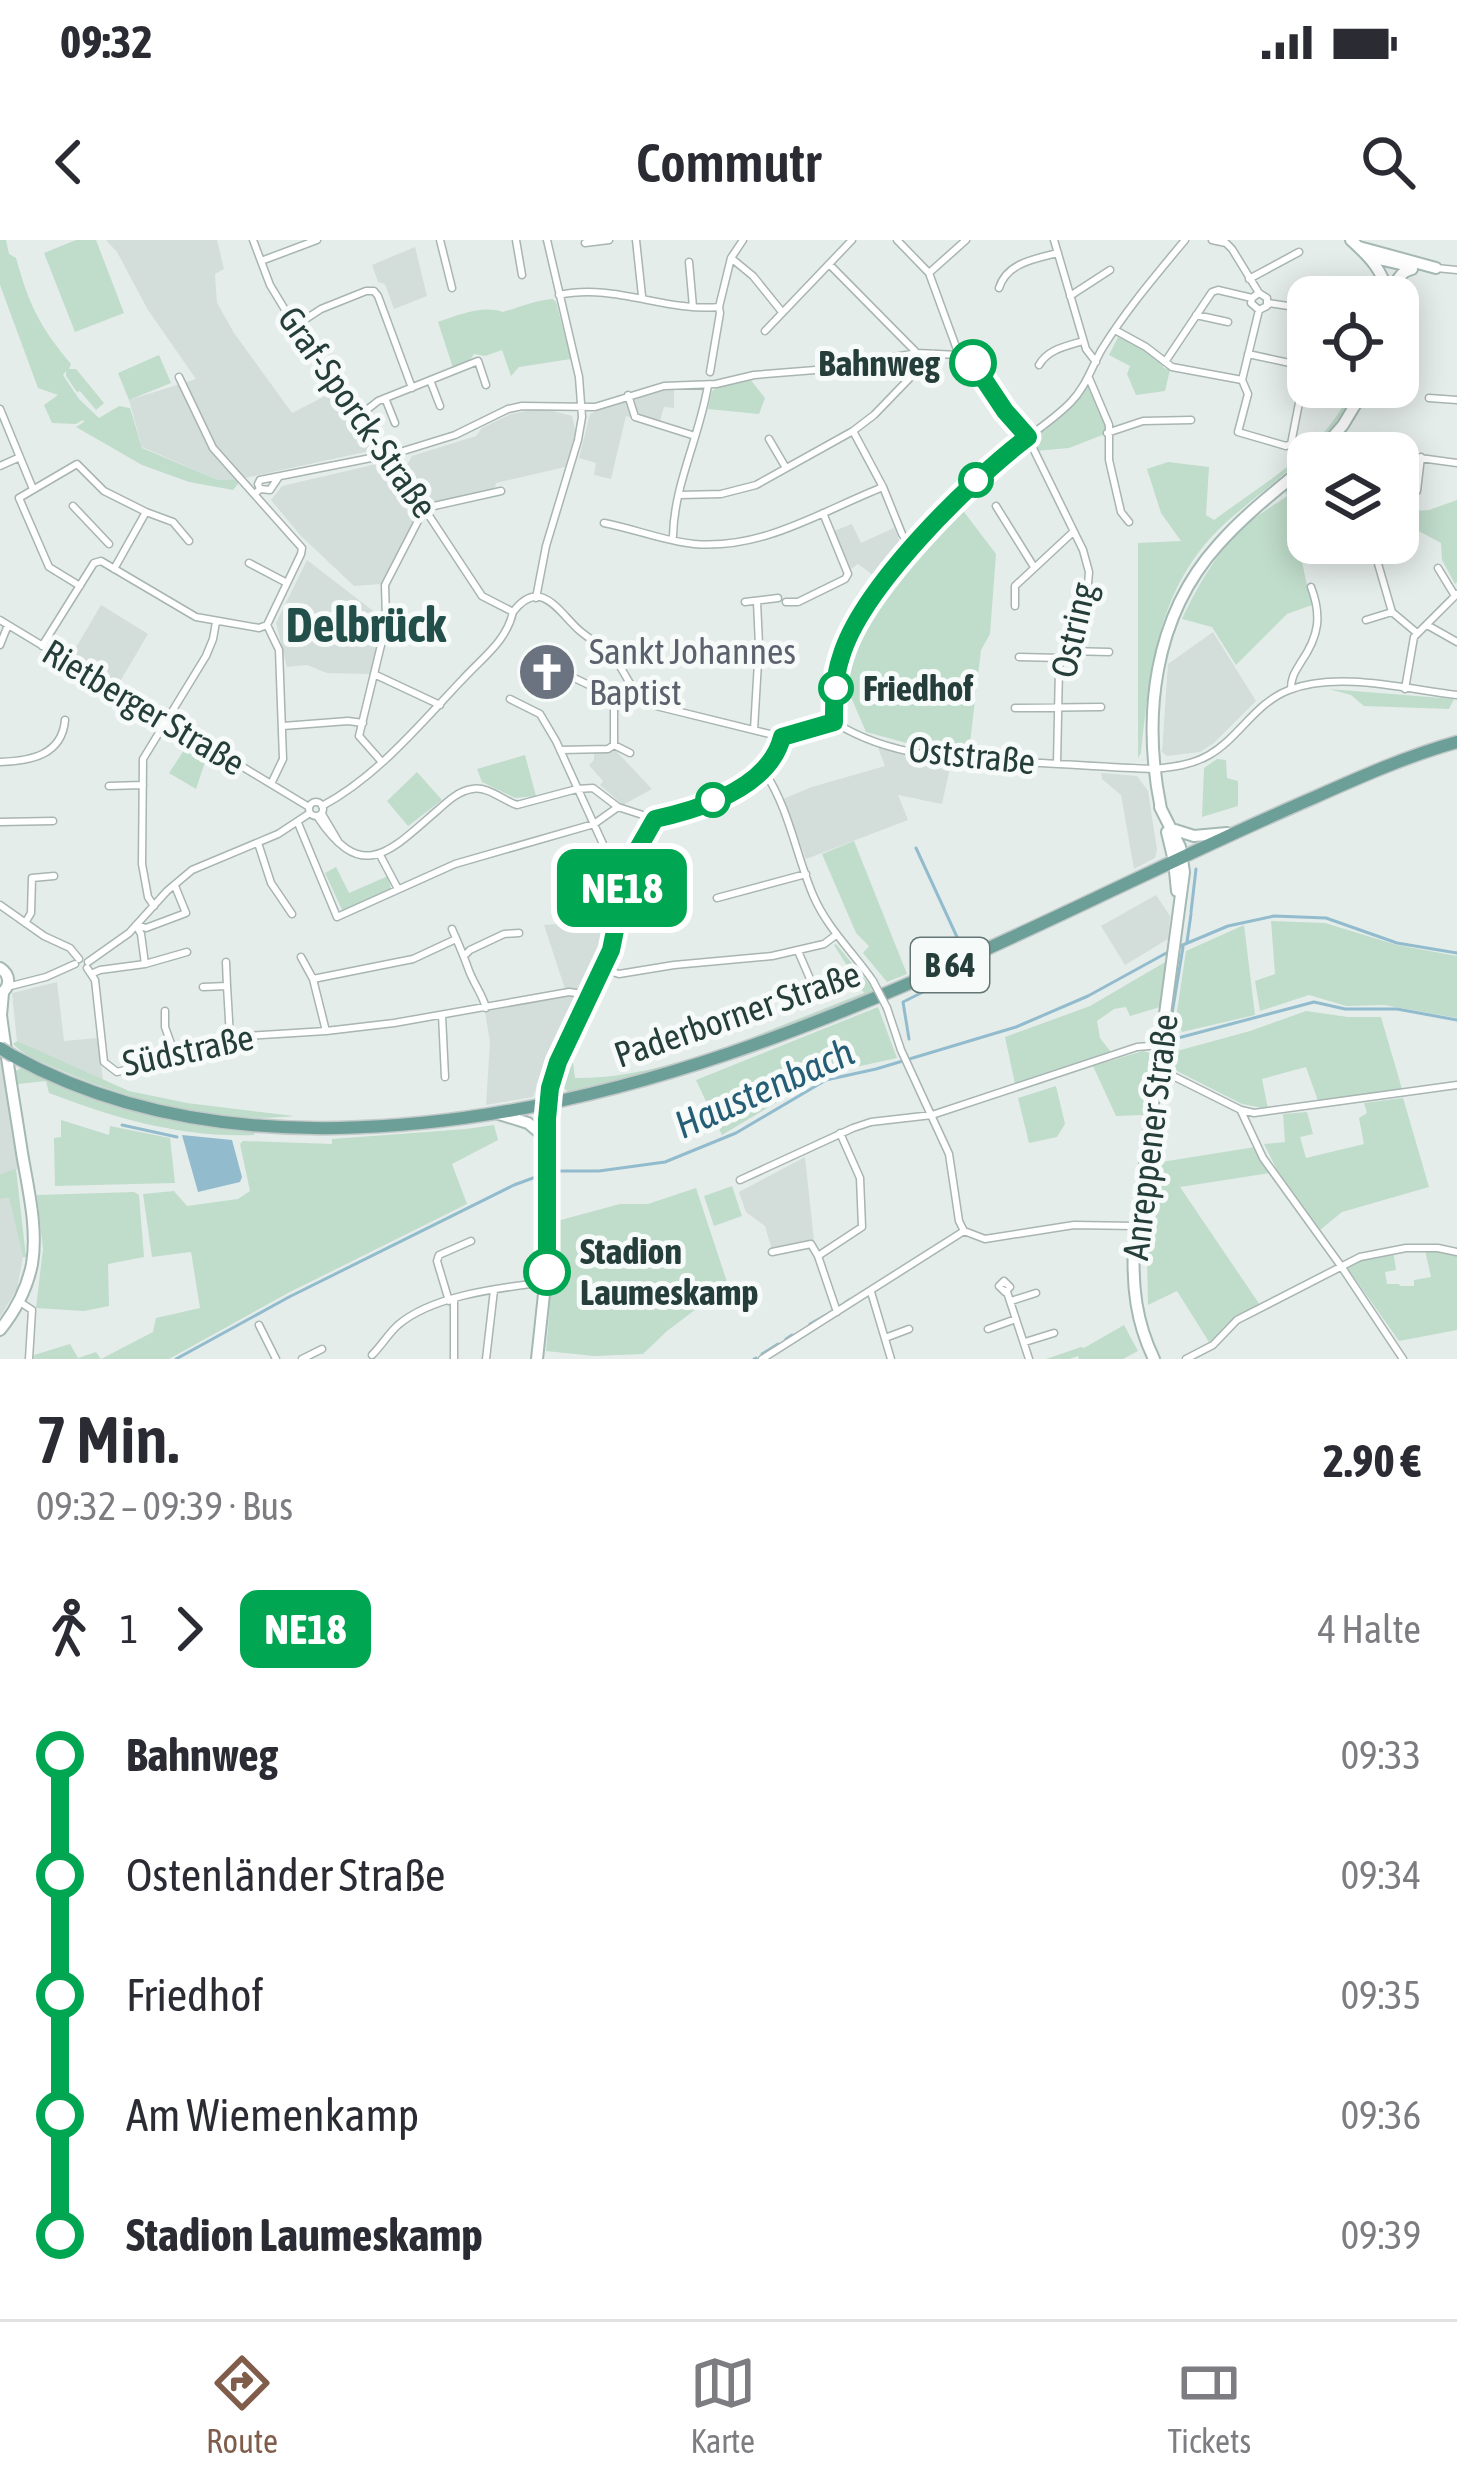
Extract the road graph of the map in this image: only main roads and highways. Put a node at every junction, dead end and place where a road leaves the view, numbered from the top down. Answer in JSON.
{"nodes":[{"id":1,"x":1384,"y":240,"type":"edge"},
{"id":2,"x":1394,"y":240,"type":"edge"},
{"id":3,"x":1363,"y":248,"type":"edge"},
{"id":4,"x":1392,"y":260,"type":"junction"},
{"id":5,"x":1418,"y":268,"type":"junction"},
{"id":6,"x":1384,"y":276,"type":"edge"},
{"id":7,"x":1391,"y":276,"type":"edge"},
{"id":8,"x":1399,"y":276,"type":"edge"},
{"id":9,"x":1287,"y":481,"type":"edge"},
{"id":10,"x":1457,"y":742,"type":"edge"},
{"id":11,"x":1168,"y":826,"type":"junction"},
{"id":12,"x":1238,"y":831,"type":"junction"},
{"id":13,"x":1173,"y":861,"type":"junction"},
{"id":14,"x":4,"y":984,"type":"edge"},
{"id":15,"x":1,"y":1014,"type":"edge"},
{"id":16,"x":0,"y":1048,"type":"edge"},
{"id":17,"x":549,"y":1105,"type":"junction"},
{"id":18,"x":499,"y":1114,"type":"junction"},
{"id":19,"x":547,"y":1139,"type":"junction"},
{"id":20,"x":0,"y":1330,"type":"edge"},
{"id":21,"x":537,"y":1359,"type":"edge"},
{"id":22,"x":1154,"y":1359,"type":"edge"}],
"edges":[{"from":1,"to":3,"type":"main road"},
{"from":2,"to":4,"type":"main road"},
{"from":3,"to":4,"type":"main road"},
{"from":3,"to":6,"type":"main road"},
{"from":4,"to":5,"type":"main road"},
{"from":4,"to":5,"type":"main road"},
{"from":4,"to":7,"type":"main road"},
{"from":5,"to":8,"type":"main road"},
{"from":9,"to":11,"type":"main road"},
{"from":10,"to":12,"type":"main road","name":"Paderborner Straße","number":"B 64"},
{"from":11,"to":12,"type":"main road"},
{"from":11,"to":13,"type":"main road"},
{"from":11,"to":13,"type":"main road"},
{"from":12,"to":13,"type":"main road","name":"Paderborner Straße","number":"B 64"},
{"from":13,"to":17,"type":"main road","name":"Paderborner Straße","number":"B 64"},
{"from":13,"to":22,"type":"main road","name":"Anreppener Straße"},
{"from":14,"to":15,"type":"main road"},
{"from":15,"to":20,"type":"main road"},
{"from":16,"to":18,"type":"main road","name":"Paderborner Straße","number":"B 64","bridge":true},
{"from":17,"to":18,"type":"main road","name":"Paderborner Straße","number":"B 64"},
{"from":17,"to":19,"type":"main road"},
{"from":18,"to":19,"type":"main road"},
{"from":19,"to":21,"type":"main road"}]}
